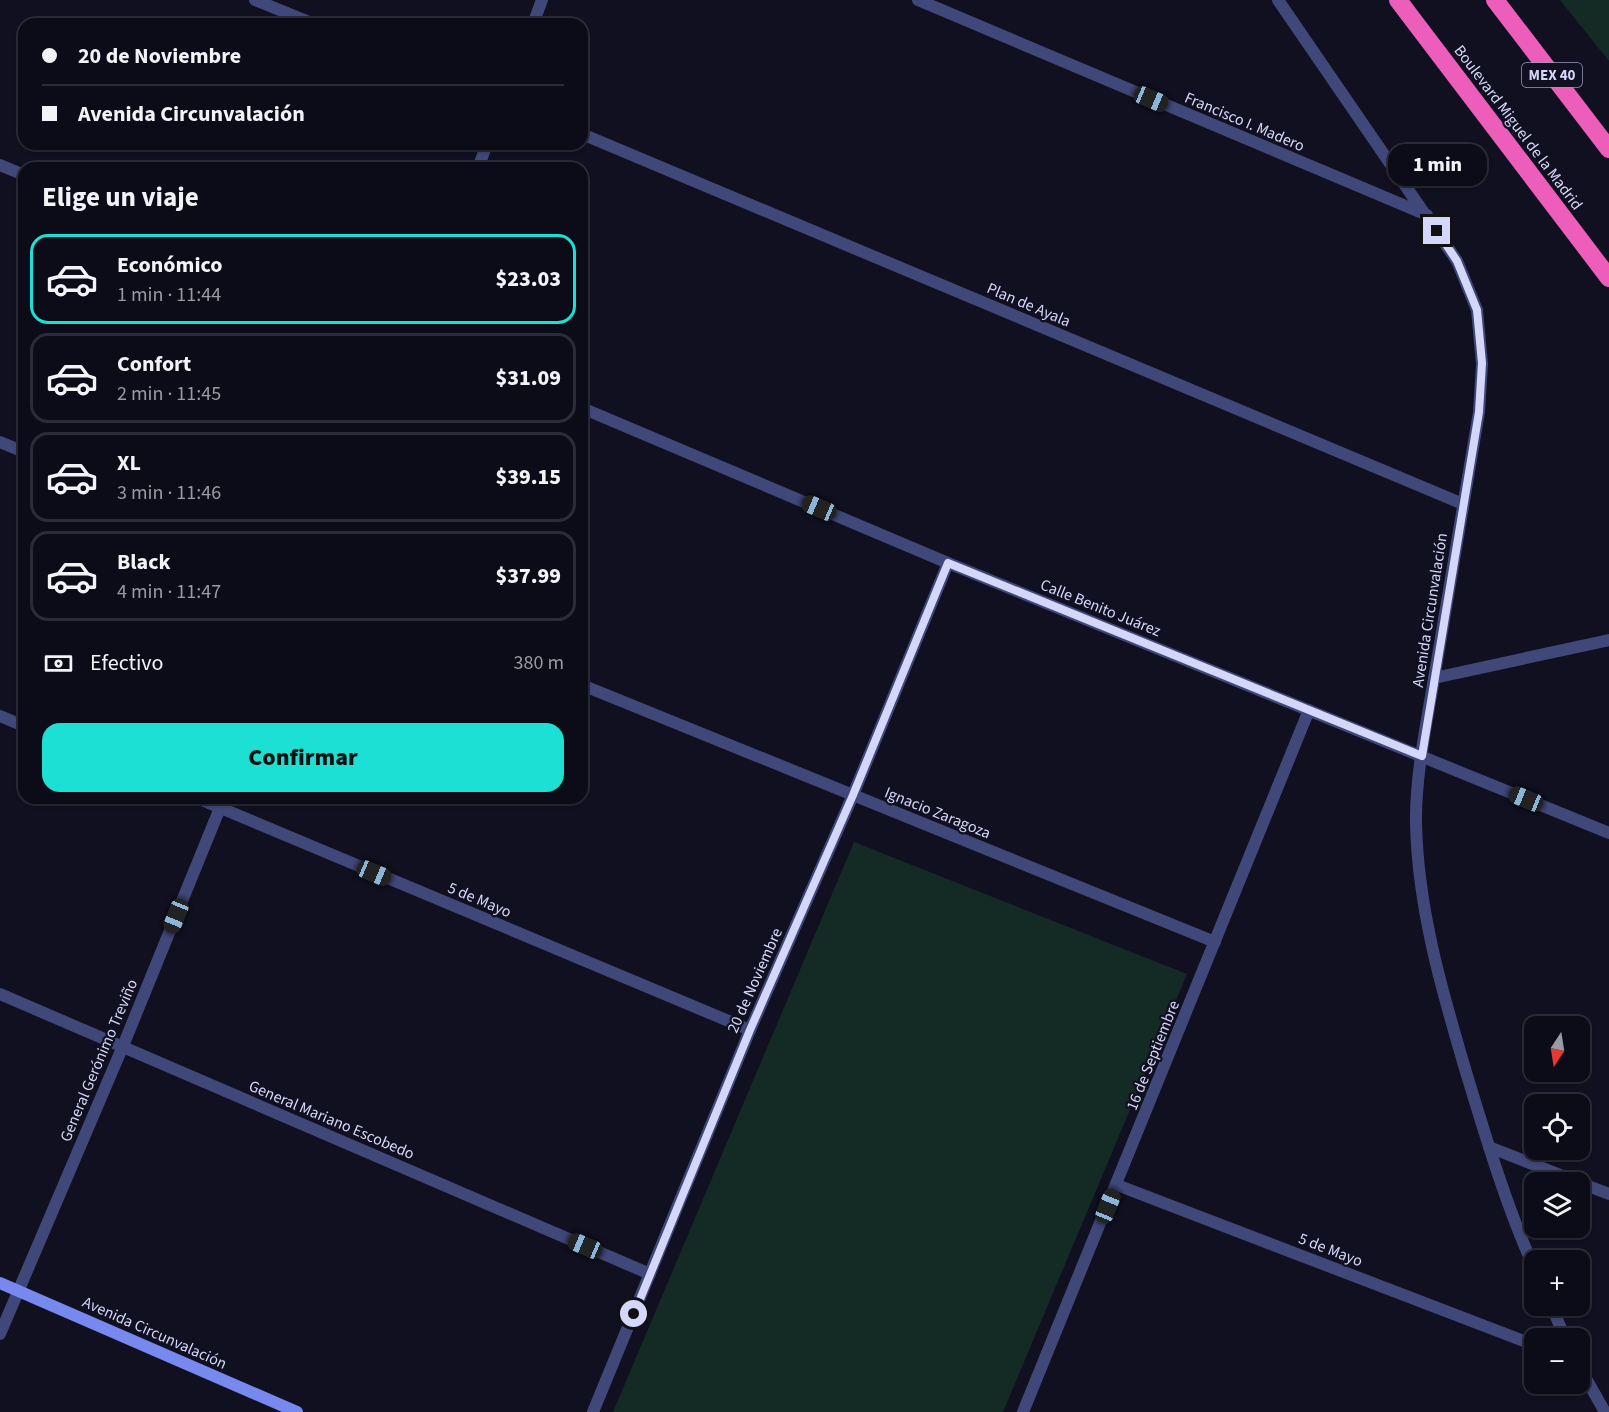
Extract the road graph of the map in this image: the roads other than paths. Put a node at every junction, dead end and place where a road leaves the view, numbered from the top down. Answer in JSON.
{"nodes":[{"id":1,"x":255,"y":0,"type":"edge"},
{"id":2,"x":542,"y":0,"type":"edge"},
{"id":3,"x":918,"y":0,"type":"edge"},
{"id":4,"x":1278,"y":0,"type":"edge"},
{"id":5,"x":1398,"y":0,"type":"edge"},
{"id":6,"x":1495,"y":0,"type":"edge"},
{"id":7,"x":299,"y":18,"type":"edge"},
{"id":8,"x":535,"y":18,"type":"edge"},
{"id":9,"x":588,"y":137,"type":"edge"},
{"id":10,"x":1609,"y":149,"type":"edge"},
{"id":11,"x":0,"y":165,"type":"edge"},
{"id":12,"x":18,"y":172,"type":"edge"},
{"id":13,"x":1427,"y":215,"type":"junction"},
{"id":14,"x":1609,"y":278,"type":"edge"},
{"id":15,"x":588,"y":411,"type":"edge"},
{"id":16,"x":0,"y":442,"type":"edge"},
{"id":17,"x":18,"y":450,"type":"edge"},
{"id":18,"x":1463,"y":504,"type":"junction"},
{"id":19,"x":948,"y":563,"type":"junction"},
{"id":20,"x":1609,"y":640,"type":"edge"},
{"id":21,"x":1434,"y":678,"type":"junction"},
{"id":22,"x":588,"y":687,"type":"edge"},
{"id":23,"x":1309,"y":710,"type":"junction"},
{"id":24,"x":0,"y":716,"type":"edge"},
{"id":25,"x":18,"y":724,"type":"edge"},
{"id":26,"x":1422,"y":756,"type":"junction"},
{"id":27,"x":853,"y":795,"type":"junction"},
{"id":28,"x":222,"y":804,"type":"edge"},
{"id":29,"x":224,"y":804,"type":"edge"},
{"id":30,"x":1609,"y":833,"type":"edge"},
{"id":31,"x":1215,"y":942,"type":"junction"},
{"id":32,"x":0,"y":994,"type":"edge"},
{"id":33,"x":750,"y":1030,"type":"junction"},
{"id":34,"x":123,"y":1046,"type":"junction"},
{"id":35,"x":1489,"y":1147,"type":"junction"},
{"id":36,"x":1553,"y":1172,"type":"edge"},
{"id":37,"x":1117,"y":1185,"type":"junction"},
{"id":38,"x":1590,"y":1186,"type":"edge"},
{"id":39,"x":1609,"y":1194,"type":"edge"},
{"id":40,"x":1526,"y":1250,"type":"edge"},
{"id":41,"x":650,"y":1274,"type":"junction"},
{"id":42,"x":0,"y":1283,"type":"edge"},
{"id":43,"x":17,"y":1290,"type":"junction"},
{"id":44,"x":0,"y":1334,"type":"edge"},
{"id":45,"x":1524,"y":1340,"type":"edge"},
{"id":46,"x":1590,"y":1386,"type":"edge"},
{"id":47,"x":297,"y":1412,"type":"edge"},
{"id":48,"x":593,"y":1412,"type":"edge"},
{"id":49,"x":1023,"y":1412,"type":"edge"},
{"id":50,"x":1605,"y":1412,"type":"edge"}],
"edges":[{"from":1,"to":7,"type":"street"},
{"from":2,"to":8,"type":"street"},
{"from":3,"to":13,"type":"street","name":"Francisco I. Madero"},
{"from":4,"to":13,"type":"street","name":"Avenida Circunvalación"},
{"from":5,"to":14,"type":"highway","name":"Boulevard Miguel de la Madrid"},
{"from":6,"to":10,"type":"highway","number":"MEX 40"},
{"from":9,"to":18,"type":"street","name":"Plan de Ayala"},
{"from":11,"to":12,"type":"street"},
{"from":13,"to":18,"type":"street","name":"Avenida Circunvalación"},
{"from":15,"to":19,"type":"street","name":"Calle Benito Juárez"},
{"from":16,"to":17,"type":"street"},
{"from":18,"to":21,"type":"street","name":"Avenida Circunvalación"},
{"from":19,"to":23,"type":"street","name":"Calle Benito Juárez"},
{"from":19,"to":27,"type":"street","name":"20 de Noviembre"},
{"from":20,"to":21,"type":"street"},
{"from":21,"to":26,"type":"street","name":"Avenida Circunvalación"},
{"from":22,"to":27,"type":"street","name":"Ignacio Zaragoza"},
{"from":23,"to":26,"type":"street","name":"Calle Benito Juárez"},
{"from":23,"to":31,"type":"street","name":"16 de Septiembre"},
{"from":24,"to":25,"type":"street"},
{"from":26,"to":30,"type":"street","name":"Calle Benito Juárez"},
{"from":26,"to":35,"type":"street","name":"Avenida Circunvalación"},
{"from":27,"to":31,"type":"street","name":"Ignacio Zaragoza"},
{"from":27,"to":33,"type":"street","name":"20 de Noviembre"},
{"from":28,"to":34,"type":"street","name":"General Gerónimo Treviño"},
{"from":29,"to":33,"type":"street","name":"5 de Mayo"},
{"from":31,"to":37,"type":"street","name":"16 de Septiembre"},
{"from":32,"to":34,"type":"street","name":"General Mariano Escobedo"},
{"from":33,"to":41,"type":"street","name":"20 de Noviembre"},
{"from":34,"to":41,"type":"street","name":"General Mariano Escobedo"},
{"from":34,"to":43,"type":"street","name":"General Gerónimo Treviño"},
{"from":35,"to":36,"type":"street"},
{"from":35,"to":40,"type":"street","name":"Avenida Circunvalación"},
{"from":37,"to":45,"type":"street","name":"5 de Mayo"},
{"from":37,"to":49,"type":"street","name":"16 de Septiembre"},
{"from":38,"to":39,"type":"street"},
{"from":41,"to":48,"type":"street","name":"20 de Noviembre"},
{"from":42,"to":43,"type":"street","name":"Avenida Circunvalación"},
{"from":43,"to":44,"type":"street","name":"General Gerónimo Treviño"},
{"from":43,"to":47,"type":"street","name":"Avenida Circunvalación"},
{"from":46,"to":50,"type":"street"}]}
